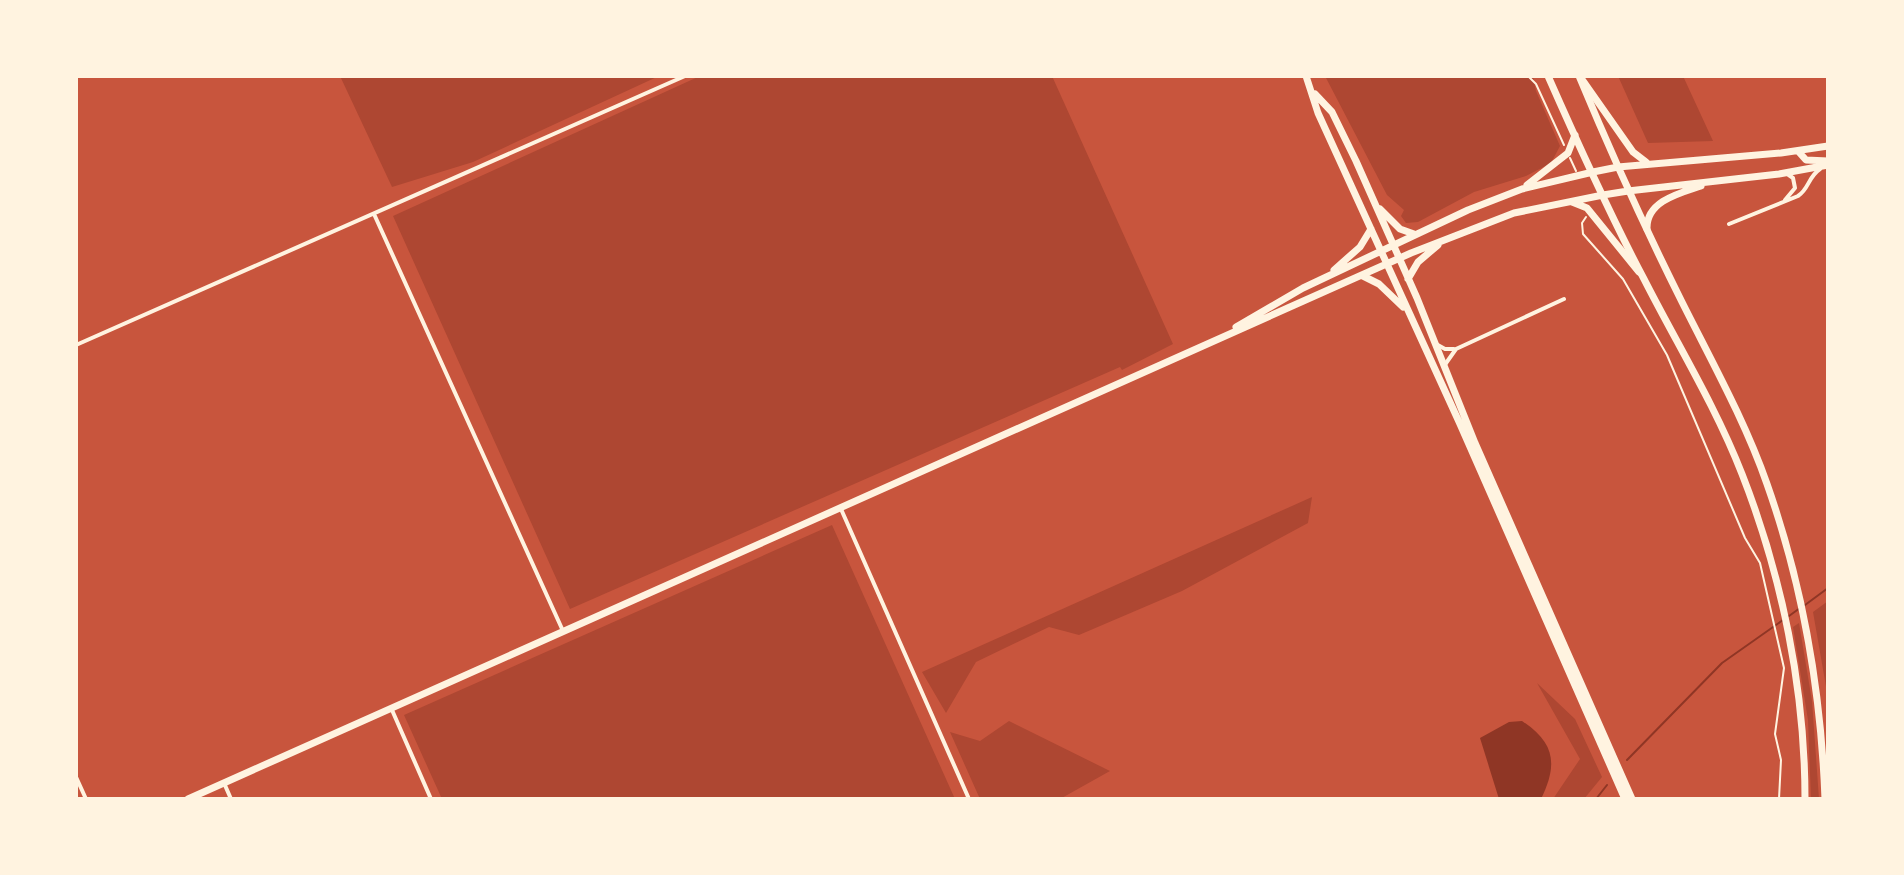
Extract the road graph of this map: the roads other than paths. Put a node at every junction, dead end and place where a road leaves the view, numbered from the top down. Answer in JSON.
{"nodes":[{"id":1,"x":685,"y":76,"type":"edge"},
{"id":2,"x":1306,"y":76,"type":"edge"},
{"id":3,"x":1548,"y":76,"type":"edge"},
{"id":4,"x":1579,"y":76,"type":"edge"},
{"id":5,"x":1313,"y":93,"type":"junction"},
{"id":6,"x":1575,"y":134,"type":"junction"},
{"id":7,"x":1828,"y":146,"type":"edge"},
{"id":8,"x":1798,"y":151,"type":"junction"},
{"id":9,"x":1648,"y":163,"type":"junction"},
{"id":10,"x":1827,"y":164,"type":"edge"},
{"id":11,"x":1618,"y":167,"type":"junction"},
{"id":12,"x":1593,"y":172,"type":"junction"},
{"id":13,"x":1786,"y":173,"type":"junction"},
{"id":14,"x":1715,"y":181,"type":"junction"},
{"id":15,"x":1522,"y":189,"type":"junction"},
{"id":16,"x":1628,"y":191,"type":"junction"},
{"id":17,"x":1370,"y":194,"type":"junction"},
{"id":18,"x":1603,"y":195,"type":"junction"},
{"id":19,"x":1565,"y":201,"type":"junction"},
{"id":20,"x":1780,"y":203,"type":"junction"},
{"id":21,"x":374,"y":214,"type":"junction"},
{"id":22,"x":1729,"y":224,"type":"dead end"},
{"id":23,"x":1371,"y":229,"type":"junction"},
{"id":24,"x":1418,"y":234,"type":"junction"},
{"id":25,"x":1648,"y":234,"type":"junction"},
{"id":26,"x":1449,"y":237,"type":"junction"},
{"id":27,"x":1394,"y":246,"type":"junction"},
{"id":28,"x":1381,"y":252,"type":"junction"},
{"id":29,"x":1399,"y":258,"type":"junction"},
{"id":30,"x":1387,"y":264,"type":"junction"},
{"id":31,"x":1361,"y":276,"type":"junction"},
{"id":32,"x":1327,"y":277,"type":"junction"},
{"id":33,"x":1643,"y":277,"type":"junction"},
{"id":34,"x":1408,"y":279,"type":"junction"},
{"id":35,"x":1318,"y":281,"type":"junction"},
{"id":36,"x":1323,"y":293,"type":"junction"},
{"id":37,"x":1564,"y":299,"type":"dead end"},
{"id":38,"x":1409,"y":315,"type":"junction"},
{"id":39,"x":1210,"y":341,"type":"junction"},
{"id":40,"x":1434,"y":342,"type":"junction"},
{"id":41,"x":76,"y":345,"type":"edge"},
{"id":42,"x":1456,"y":349,"type":"junction"},
{"id":43,"x":1443,"y":368,"type":"junction"},
{"id":44,"x":840,"y":507,"type":"junction"},
{"id":45,"x":563,"y":631,"type":"junction"},
{"id":46,"x":391,"y":709,"type":"junction"},
{"id":47,"x":76,"y":777,"type":"edge"},
{"id":48,"x":224,"y":783,"type":"junction"},
{"id":49,"x":86,"y":799,"type":"edge"},
{"id":50,"x":188,"y":799,"type":"edge"},
{"id":51,"x":231,"y":799,"type":"edge"},
{"id":52,"x":431,"y":799,"type":"edge"},
{"id":53,"x":969,"y":799,"type":"edge"},
{"id":54,"x":1625,"y":799,"type":"edge"},
{"id":55,"x":1632,"y":799,"type":"edge"},
{"id":56,"x":1805,"y":799,"type":"edge"},
{"id":57,"x":1825,"y":799,"type":"edge"}],
"edges":[{"from":1,"to":21,"type":"street"},
{"from":2,"to":5,"type":"main road"},
{"from":3,"to":6,"type":"main road"},
{"from":4,"to":9,"type":"main road"},
{"from":4,"to":11,"type":"main road"},
{"from":5,"to":17,"type":"main road"},
{"from":5,"to":23,"type":"main road"},
{"from":6,"to":12,"type":"main road"},
{"from":6,"to":15,"type":"main road"},
{"from":7,"to":8,"type":"main road"},
{"from":8,"to":9,"type":"main road"},
{"from":8,"to":10,"type":"main road"},
{"from":9,"to":11,"type":"main road"},
{"from":10,"to":13,"type":"main road"},
{"from":10,"to":20,"type":"street"},
{"from":11,"to":12,"type":"main road"},
{"from":11,"to":16,"type":"main road"},
{"from":12,"to":15,"type":"main road"},
{"from":12,"to":18,"type":"main road"},
{"from":13,"to":14,"type":"main road"},
{"from":13,"to":20,"type":"street"},
{"from":14,"to":16,"type":"main road"},
{"from":14,"to":25,"type":"main road"},
{"from":15,"to":24,"type":"main road"},
{"from":16,"to":18,"type":"main road"},
{"from":16,"to":25,"type":"main road"},
{"from":17,"to":24,"type":"main road"},
{"from":17,"to":27,"type":"main road"},
{"from":18,"to":19,"type":"main road"},
{"from":18,"to":33,"type":"main road"},
{"from":19,"to":26,"type":"main road"},
{"from":19,"to":33,"type":"main road"},
{"from":20,"to":22,"type":"street"},
{"from":21,"to":41,"type":"street"},
{"from":21,"to":45,"type":"street"},
{"from":23,"to":28,"type":"main road"},
{"from":23,"to":32,"type":"main road"},
{"from":24,"to":27,"type":"main road"},
{"from":25,"to":57,"type":"main road"},
{"from":26,"to":29,"type":"main road"},
{"from":26,"to":34,"type":"main road"},
{"from":27,"to":28,"type":"main road"},
{"from":27,"to":29,"type":"main road"},
{"from":28,"to":30,"type":"main road"},
{"from":28,"to":32,"type":"main road"},
{"from":29,"to":30,"type":"main road"},
{"from":29,"to":34,"type":"main road"},
{"from":30,"to":31,"type":"main road"},
{"from":30,"to":38,"type":"main road"},
{"from":31,"to":36,"type":"main road"},
{"from":31,"to":38,"type":"main road"},
{"from":32,"to":35,"type":"main road"},
{"from":33,"to":56,"type":"main road"},
{"from":34,"to":40,"type":"main road"},
{"from":35,"to":36,"type":"main road"},
{"from":35,"to":39,"type":"main road"},
{"from":36,"to":39,"type":"main road"},
{"from":37,"to":42,"type":"street"},
{"from":38,"to":54,"type":"main road"},
{"from":39,"to":44,"type":"main road"},
{"from":40,"to":42,"type":"street"},
{"from":40,"to":43,"type":"main road"},
{"from":42,"to":43,"type":"street"},
{"from":43,"to":55,"type":"main road"},
{"from":44,"to":45,"type":"main road"},
{"from":44,"to":53,"type":"street"},
{"from":45,"to":46,"type":"main road"},
{"from":46,"to":48,"type":"main road"},
{"from":46,"to":52,"type":"street"},
{"from":47,"to":49,"type":"street"},
{"from":48,"to":50,"type":"main road"},
{"from":48,"to":51,"type":"street"}]}
